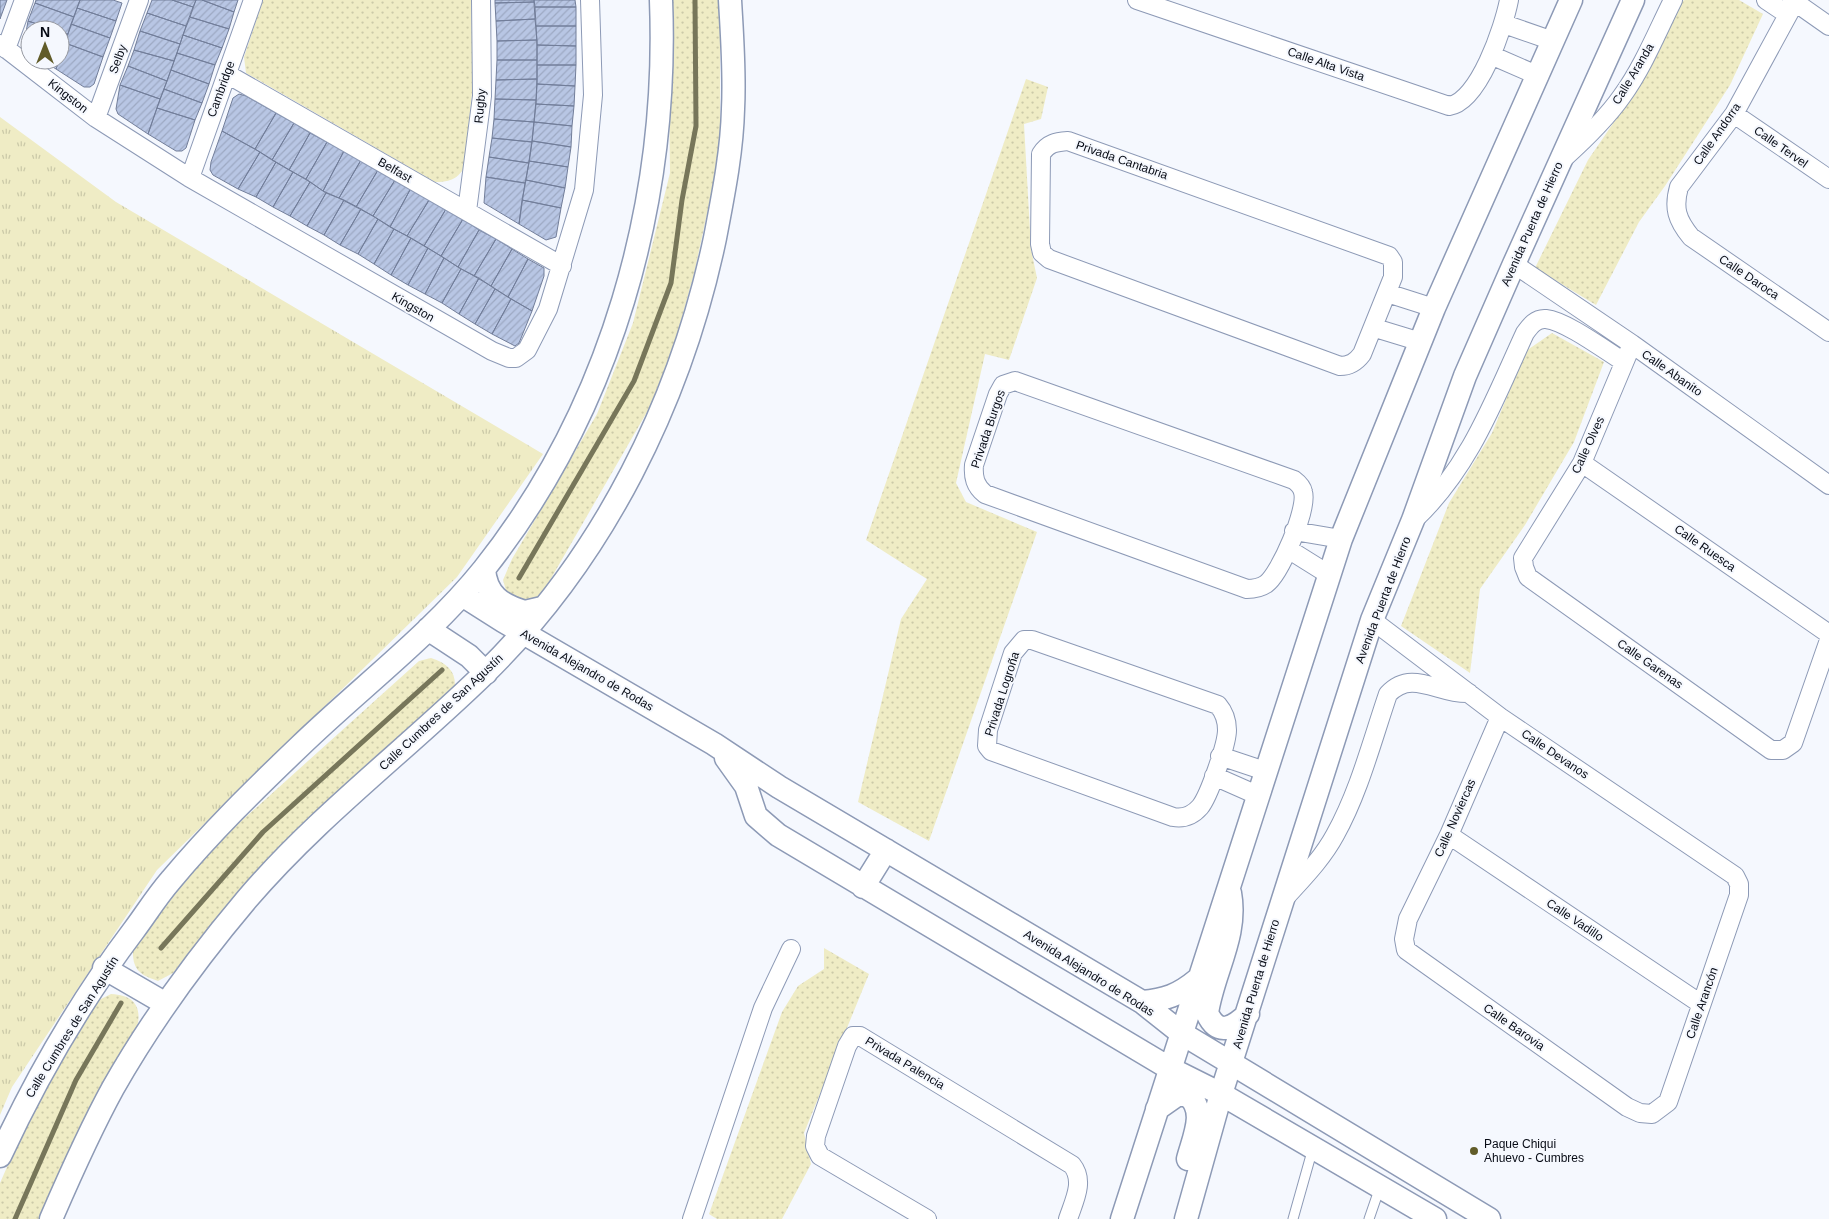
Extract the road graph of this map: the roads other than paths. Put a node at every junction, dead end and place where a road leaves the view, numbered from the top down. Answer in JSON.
{"nodes":[{"id":1,"x":24,"y":0,"type":"edge"},
{"id":2,"x":139,"y":0,"type":"edge"},
{"id":3,"x":252,"y":0,"type":"edge"},
{"id":4,"x":480,"y":0,"type":"edge"},
{"id":5,"x":590,"y":0,"type":"edge"},
{"id":6,"x":661,"y":0,"type":"edge"},
{"id":7,"x":730,"y":0,"type":"edge"},
{"id":8,"x":1137,"y":0,"type":"edge"},
{"id":9,"x":1509,"y":0,"type":"edge"},
{"id":10,"x":1571,"y":0,"type":"edge"},
{"id":11,"x":1633,"y":0,"type":"edge"},
{"id":12,"x":1672,"y":0,"type":"edge"},
{"id":13,"x":1766,"y":0,"type":"edge"},
{"id":14,"x":1791,"y":6,"type":"edge"},
{"id":15,"x":1504,"y":24,"type":"junction"},
{"id":16,"x":1829,"y":26,"type":"edge"},
{"id":17,"x":1553,"y":41,"type":"junction"},
{"id":18,"x":3,"y":46,"type":"edge"},
{"id":19,"x":1493,"y":56,"type":"junction"},
{"id":20,"x":227,"y":74,"type":"junction"},
{"id":21,"x":1539,"y":76,"type":"junction"},
{"id":22,"x":1734,"y":114,"type":"junction"},
{"id":23,"x":96,"y":118,"type":"junction"},
{"id":24,"x":1560,"y":162,"type":"junction"},
{"id":25,"x":190,"y":178,"type":"junction"},
{"id":26,"x":1829,"y":179,"type":"edge"},
{"id":27,"x":467,"y":211,"type":"junction"},
{"id":28,"x":1676,"y":215,"type":"joint"},
{"id":29,"x":1514,"y":264,"type":"junction"},
{"id":30,"x":562,"y":266,"type":"junction"},
{"id":31,"x":1387,"y":294,"type":"junction"},
{"id":32,"x":1434,"y":308,"type":"junction"},
{"id":33,"x":1375,"y":328,"type":"junction"},
{"id":34,"x":1829,"y":332,"type":"edge"},
{"id":35,"x":1421,"y":342,"type":"junction"},
{"id":36,"x":1632,"y":344,"type":"junction"},
{"id":37,"x":1624,"y":362,"type":"junction"},
{"id":38,"x":1582,"y":463,"type":"junction"},
{"id":39,"x":1829,"y":485,"type":"edge"},
{"id":40,"x":1413,"y":520,"type":"junction"},
{"id":41,"x":1294,"y":531,"type":"junction"},
{"id":42,"x":1341,"y":539,"type":"junction"},
{"id":43,"x":1288,"y":548,"type":"junction"},
{"id":44,"x":484,"y":568,"type":"junction"},
{"id":45,"x":1524,"y":568,"type":"joint"},
{"id":46,"x":1328,"y":574,"type":"junction"},
{"id":47,"x":462,"y":595,"type":"junction"},
{"id":48,"x":542,"y":608,"type":"junction"},
{"id":49,"x":1372,"y":620,"type":"junction"},
{"id":50,"x":428,"y":629,"type":"junction"},
{"id":51,"x":522,"y":632,"type":"junction"},
{"id":52,"x":1829,"y":634,"type":"edge"},
{"id":53,"x":1829,"y":640,"type":"edge"},
{"id":54,"x":486,"y":672,"type":"junction"},
{"id":55,"x":1469,"y":693,"type":"junction"},
{"id":56,"x":1500,"y":717,"type":"junction"},
{"id":57,"x":714,"y":744,"type":"junction"},
{"id":58,"x":1220,"y":756,"type":"junction"},
{"id":59,"x":1265,"y":771,"type":"junction"},
{"id":60,"x":1214,"y":776,"type":"junction"},
{"id":61,"x":779,"y":787,"type":"junction"},
{"id":62,"x":1257,"y":795,"type":"junction"},
{"id":63,"x":752,"y":805,"type":"junction"},
{"id":64,"x":1449,"y":835,"type":"junction"},
{"id":65,"x":886,"y":850,"type":"junction"},
{"id":66,"x":1739,"y":884,"type":"joint"},
{"id":67,"x":1229,"y":885,"type":"junction"},
{"id":68,"x":863,"y":887,"type":"junction"},
{"id":69,"x":1282,"y":901,"type":"junction"},
{"id":70,"x":1408,"y":919,"type":"joint"},
{"id":71,"x":791,"y":949,"type":"dead end"},
{"id":72,"x":104,"y":968,"type":"junction"},
{"id":73,"x":1197,"y":980,"type":"junction"},
{"id":74,"x":1142,"y":1002,"type":"junction"},
{"id":75,"x":166,"y":1004,"type":"junction"},
{"id":76,"x":1701,"y":1004,"type":"junction"},
{"id":77,"x":1248,"y":1014,"type":"junction"},
{"id":78,"x":1181,"y":1034,"type":"junction"},
{"id":79,"x":1232,"y":1065,"type":"junction"},
{"id":80,"x":1169,"y":1068,"type":"junction"},
{"id":81,"x":1221,"y":1094,"type":"junction"},
{"id":82,"x":1156,"y":1109,"type":"junction"},
{"id":83,"x":1652,"y":1114,"type":"joint"},
{"id":84,"x":1313,"y":1148,"type":"junction"},
{"id":85,"x":0,"y":1156,"type":"edge"},
{"id":86,"x":1380,"y":1187,"type":"junction"},
{"id":87,"x":1412,"y":1213,"type":"edge"},
{"id":88,"x":51,"y":1219,"type":"edge"},
{"id":89,"x":692,"y":1219,"type":"edge"},
{"id":90,"x":928,"y":1219,"type":"edge"},
{"id":91,"x":1068,"y":1219,"type":"edge"},
{"id":92,"x":1122,"y":1219,"type":"edge"},
{"id":93,"x":1180,"y":1219,"type":"edge"},
{"id":94,"x":1186,"y":1219,"type":"edge"},
{"id":95,"x":1293,"y":1219,"type":"edge"},
{"id":96,"x":1369,"y":1219,"type":"edge"},
{"id":97,"x":1435,"y":1219,"type":"edge"},
{"id":98,"x":1489,"y":1219,"type":"edge"}],
"edges":[{"from":1,"to":18,"type":"street"},
{"from":2,"to":23,"type":"street","name":"Selby"},
{"from":3,"to":20,"type":"street","name":"Cambridge"},
{"from":4,"to":27,"type":"street","name":"Rugby"},
{"from":5,"to":30,"type":"street","name":"Kingston"},
{"from":6,"to":44,"type":"street","name":"Calle Cumbres de San Agustín"},
{"from":7,"to":48,"type":"street","name":"Calle Cumbres de San Agustín"},
{"from":8,"to":19,"type":"street","name":"Calle Alta Vista"},
{"from":9,"to":15,"type":"street","name":"Calle Alta Vista"},
{"from":10,"to":17,"type":"street"},
{"from":11,"to":24,"type":"street","name":"Avenida Puerta de Hierro"},
{"from":12,"to":24,"type":"street","name":"Calle Aranda"},
{"from":13,"to":14,"type":"street"},
{"from":14,"to":16,"type":"street"},
{"from":14,"to":22,"type":"street","name":"Calle Andorra"},
{"from":15,"to":17,"type":"street"},
{"from":15,"to":19,"type":"street","name":"Calle Alta Vista"},
{"from":17,"to":21,"type":"street"},
{"from":18,"to":23,"type":"street","name":"Kingston"},
{"from":19,"to":21,"type":"street"},
{"from":20,"to":25,"type":"street","name":"Cambridge"},
{"from":20,"to":27,"type":"street","name":"Belfast"},
{"from":21,"to":32,"type":"street"},
{"from":22,"to":26,"type":"street","name":"Calle Tervel"},
{"from":22,"to":28,"type":"street","name":"Calle Andorra"},
{"from":23,"to":25,"type":"street","name":"Kingston"},
{"from":24,"to":29,"type":"street","name":"Avenida Puerta de Hierro"},
{"from":25,"to":30,"type":"street","name":"Kingston"},
{"from":27,"to":30,"type":"street","name":"Belfast"},
{"from":28,"to":34,"type":"street","name":"Calle Daroca"},
{"from":29,"to":36,"type":"street","name":"Calle Abanito"},
{"from":29,"to":40,"type":"street","name":"Avenida Puerta de Hierro"},
{"from":31,"to":32,"type":"street"},
{"from":31,"to":33,"type":"street","name":"Privada Cantabria"},
{"from":31,"to":33,"type":"street","name":"Privada Cantabria"},
{"from":32,"to":35,"type":"street"},
{"from":33,"to":35,"type":"street"},
{"from":35,"to":42,"type":"street"},
{"from":36,"to":37,"type":"street","name":"Calle Olves"},
{"from":36,"to":39,"type":"street","name":"Calle Abanito"},
{"from":37,"to":38,"type":"street","name":"Calle Olves"},
{"from":37,"to":40,"type":"street","name":"Calle Abanito"},
{"from":38,"to":45,"type":"street","name":"Calle Olves"},
{"from":38,"to":52,"type":"street","name":"Calle Ruesca"},
{"from":40,"to":49,"type":"street","name":"Avenida Puerta de Hierro"},
{"from":41,"to":42,"type":"street"},
{"from":41,"to":43,"type":"street","name":"Privada Burgos"},
{"from":41,"to":43,"type":"street","name":"Privada Burgos"},
{"from":42,"to":46,"type":"street"},
{"from":43,"to":46,"type":"street"},
{"from":44,"to":47,"type":"street","name":"Calle Cumbres de San Agustín"},
{"from":44,"to":48,"type":"street"},
{"from":45,"to":53,"type":"street","name":"Calle Garenas"},
{"from":46,"to":59,"type":"street"},
{"from":47,"to":50,"type":"street","name":"Calle Cumbres de San Agustín"},
{"from":47,"to":51,"type":"street","name":"Avenida Alejandro de Rodas"},
{"from":48,"to":51,"type":"street","name":"Calle Cumbres de San Agustín"},
{"from":49,"to":55,"type":"street","name":"Calle Devanos"},
{"from":49,"to":69,"type":"street","name":"Avenida Puerta de Hierro"},
{"from":50,"to":54,"type":"street"},
{"from":50,"to":72,"type":"street","name":"Calle Cumbres de San Agustín"},
{"from":51,"to":54,"type":"street","name":"Calle Cumbres de San Agustín"},
{"from":51,"to":57,"type":"street","name":"Avenida Alejandro de Rodas"},
{"from":54,"to":75,"type":"street","name":"Calle Cumbres de San Agustín"},
{"from":55,"to":56,"type":"street","name":"Calle Devanos"},
{"from":55,"to":69,"type":"street"},
{"from":56,"to":64,"type":"street","name":"Calle Noviercas"},
{"from":56,"to":66,"type":"street","name":"Calle Devanos"},
{"from":57,"to":61,"type":"street","name":"Avenida Alejandro de Rodas"},
{"from":57,"to":63,"type":"street","name":"Avenida Alejandro de Rodas"},
{"from":58,"to":59,"type":"street"},
{"from":58,"to":60,"type":"street","name":"Privada Logroña"},
{"from":58,"to":60,"type":"street","name":"Privada Logroña"},
{"from":59,"to":62,"type":"street"},
{"from":60,"to":62,"type":"street"},
{"from":61,"to":63,"type":"street"},
{"from":61,"to":65,"type":"street","name":"Avenida Alejandro de Rodas"},
{"from":62,"to":67,"type":"street"},
{"from":63,"to":68,"type":"street","name":"Avenida Alejandro de Rodas"},
{"from":64,"to":70,"type":"street","name":"Calle Noviercas"},
{"from":64,"to":76,"type":"street","name":"Calle Vadillo"},
{"from":65,"to":68,"type":"street"},
{"from":65,"to":74,"type":"street","name":"Avenida Alejandro de Rodas"},
{"from":66,"to":76,"type":"street","name":"Calle Arancón"},
{"from":67,"to":73,"type":"street"},
{"from":67,"to":77,"type":"street"},
{"from":68,"to":80,"type":"street","name":"Avenida Alejandro de Rodas"},
{"from":69,"to":77,"type":"street","name":"Avenida Puerta de Hierro"},
{"from":70,"to":83,"type":"street","name":"Calle Barovia"},
{"from":71,"to":89,"type":"street"},
{"from":72,"to":75,"type":"street"},
{"from":72,"to":85,"type":"street","name":"Calle Cumbres de San Agustín"},
{"from":73,"to":74,"type":"street"},
{"from":73,"to":78,"type":"street"},
{"from":74,"to":78,"type":"street","name":"Avenida Alejandro de Rodas"},
{"from":75,"to":88,"type":"street","name":"Calle Cumbres de San Agustín"},
{"from":76,"to":83,"type":"street","name":"Calle Arancón"},
{"from":77,"to":79,"type":"street","name":"Avenida Puerta de Hierro"},
{"from":78,"to":79,"type":"street","name":"Avenida Alejandro de Rodas"},
{"from":78,"to":80,"type":"street"},
{"from":79,"to":81,"type":"street","name":"Avenida Puerta de Hierro"},
{"from":79,"to":98,"type":"street","name":"Avenida Alejandro de Rodas"},
{"from":80,"to":81,"type":"street","name":"Avenida Alejandro de Rodas"},
{"from":80,"to":82,"type":"street"},
{"from":81,"to":84,"type":"street","name":"Avenida Alejandro de Rodas"},
{"from":81,"to":94,"type":"street","name":"Avenida Puerta de Hierro"},
{"from":82,"to":92,"type":"street"},
{"from":82,"to":93,"type":"street"},
{"from":84,"to":86,"type":"street","name":"Avenida Alejandro de Rodas"},
{"from":84,"to":95,"type":"lane"},
{"from":86,"to":87,"type":"street","name":"Avenida Alejandro de Rodas"},
{"from":86,"to":96,"type":"lane"},
{"from":87,"to":97,"type":"street","name":"Avenida Alejandro de Rodas"},
{"from":90,"to":91,"type":"street","name":"Privada Palencia"}]}
